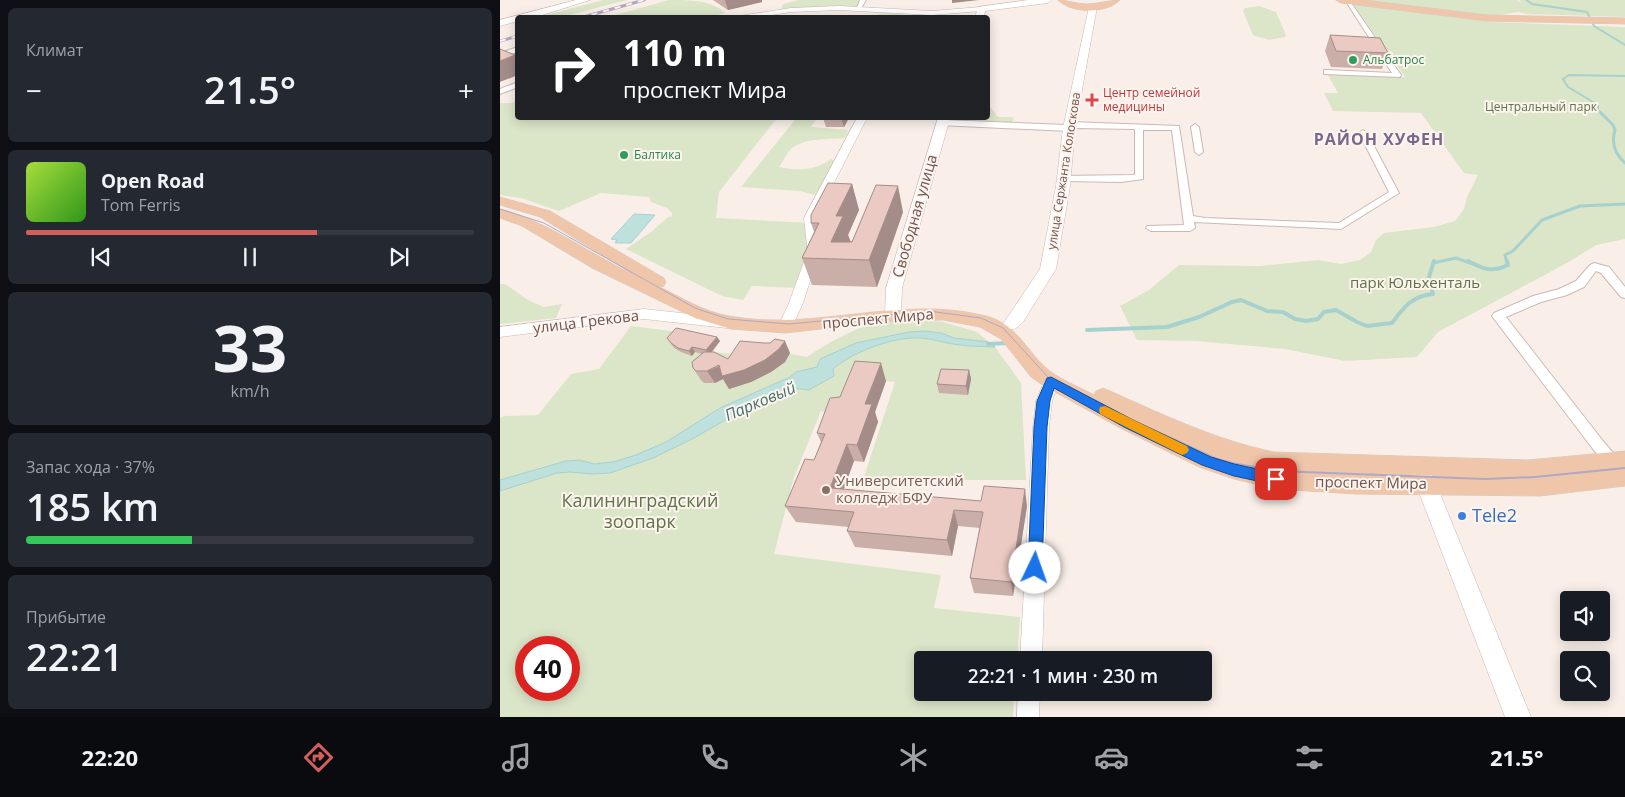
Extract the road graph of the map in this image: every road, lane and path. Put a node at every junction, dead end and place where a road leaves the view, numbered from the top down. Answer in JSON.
{"nodes":[{"id":1,"x":586,"y":0,"type":"edge"},
{"id":2,"x":864,"y":0,"type":"edge"},
{"id":3,"x":1048,"y":0,"type":"edge"},
{"id":4,"x":1063,"y":0,"type":"edge"},
{"id":5,"x":1115,"y":0,"type":"edge"},
{"id":6,"x":1344,"y":0,"type":"edge"},
{"id":7,"x":1093,"y":6,"type":"junction"},
{"id":8,"x":858,"y":9,"type":"junction"},
{"id":9,"x":980,"y":13,"type":"edge"},
{"id":10,"x":530,"y":15,"type":"edge"},
{"id":11,"x":753,"y":15,"type":"edge"},
{"id":12,"x":916,"y":15,"type":"edge"},
{"id":13,"x":515,"y":19,"type":"edge"},
{"id":14,"x":1625,"y":21,"type":"edge"},
{"id":15,"x":500,"y":23,"type":"edge"},
{"id":16,"x":515,"y":51,"type":"edge"},
{"id":17,"x":500,"y":55,"type":"edge"},
{"id":18,"x":1327,"y":72,"type":"dead end"},
{"id":19,"x":515,"y":85,"type":"edge"},
{"id":20,"x":500,"y":92,"type":"edge"},
{"id":21,"x":861,"y":120,"type":"edge"},
{"id":22,"x":943,"y":120,"type":"edge"},
{"id":23,"x":1195,"y":127,"type":"dead end"},
{"id":24,"x":1069,"y":128,"type":"junction"},
{"id":25,"x":1139,"y":130,"type":"junction"},
{"id":26,"x":1363,"y":133,"type":"dead end"},
{"id":27,"x":1199,"y":152,"type":"dead end"},
{"id":28,"x":1064,"y":178,"type":"junction"},
{"id":29,"x":500,"y":201,"type":"edge"},
{"id":30,"x":500,"y":213,"type":"edge"},
{"id":31,"x":1188,"y":218,"type":"junction"},
{"id":32,"x":1151,"y":228,"type":"dead end"},
{"id":33,"x":1625,"y":294,"type":"edge"},
{"id":34,"x":893,"y":311,"type":"junction"},
{"id":35,"x":787,"y":321,"type":"junction"},
{"id":36,"x":731,"y":323,"type":"junction"},
{"id":37,"x":1011,"y":329,"type":"junction"},
{"id":38,"x":500,"y":332,"type":"edge"},
{"id":39,"x":1045,"y":373,"type":"junction"},
{"id":40,"x":1621,"y":466,"type":"edge"},
{"id":41,"x":1422,"y":474,"type":"junction"},
{"id":42,"x":1031,"y":651,"type":"edge"},
{"id":43,"x":1029,"y":701,"type":"edge"},
{"id":44,"x":1028,"y":717,"type":"edge"},
{"id":45,"x":1518,"y":717,"type":"edge"}],
"edges":[{"from":1,"to":10,"type":"main road"},
{"from":2,"to":8,"type":"street"},
{"from":3,"to":9,"type":"main road"},
{"from":4,"to":7,"type":"main road"},
{"from":5,"to":7,"type":"main road"},
{"from":6,"to":14,"type":"main road"},
{"from":6,"to":18,"type":"street"},
{"from":7,"to":24,"type":"main road","name":"улица Сержанта Колоскова"},
{"from":8,"to":11,"type":"street"},
{"from":8,"to":12,"type":"street"},
{"from":9,"to":12,"type":"street"},
{"from":13,"to":15,"type":"main road"},
{"from":16,"to":17,"type":"street"},
{"from":19,"to":20,"type":"street"},
{"from":21,"to":35,"type":"street"},
{"from":22,"to":24,"type":"street"},
{"from":22,"to":34,"type":"main road","name":"Свободная улица"},
{"from":23,"to":27,"type":"street"},
{"from":24,"to":25,"type":"street"},
{"from":24,"to":28,"type":"main road","name":"улица Сержанта Колоскова"},
{"from":25,"to":28,"type":"street"},
{"from":25,"to":31,"type":"street"},
{"from":26,"to":31,"type":"street"},
{"from":28,"to":37,"type":"main road","name":"улица Сержанта Колоскова"},
{"from":29,"to":35,"type":"main road","name":"проспект Мира"},
{"from":30,"to":36,"type":"main road","name":"проспект Мира"},
{"from":31,"to":32,"type":"street"},
{"from":33,"to":40,"type":"street"},
{"from":34,"to":35,"type":"main road","name":"проспект Мира"},
{"from":34,"to":37,"type":"main road","name":"проспект Мира"},
{"from":35,"to":36,"type":"main road","name":"проспект Мира"},
{"from":36,"to":38,"type":"street","name":"улица Грекова"},
{"from":37,"to":39,"type":"main road","name":"проспект Мира"},
{"from":39,"to":41,"type":"main road","name":"проспект Мира"},
{"from":39,"to":42,"type":"street"},
{"from":40,"to":41,"type":"main road","name":"проспект Мира"},
{"from":41,"to":45,"type":"main road"},
{"from":43,"to":44,"type":"street"}]}
